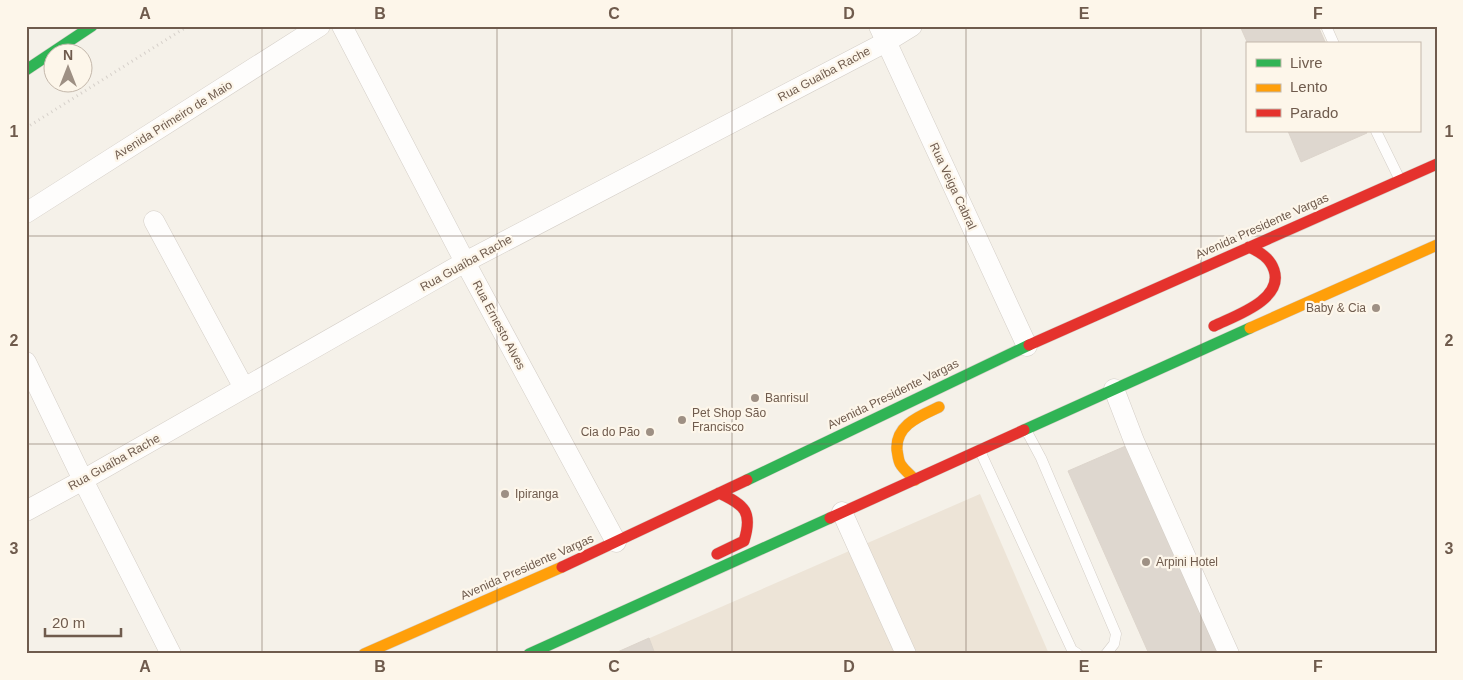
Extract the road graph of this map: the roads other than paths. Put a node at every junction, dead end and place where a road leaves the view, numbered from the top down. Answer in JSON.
{"nodes":[{"id":1,"x":92,"y":26,"type":"edge"},
{"id":2,"x":320,"y":26,"type":"edge"},
{"id":3,"x":342,"y":26,"type":"edge"},
{"id":4,"x":912,"y":26,"type":"edge"},
{"id":5,"x":1326,"y":26,"type":"edge"},
{"id":6,"x":882,"y":34,"type":"edge"},
{"id":7,"x":1333,"y":42,"type":"edge"},
{"id":8,"x":26,"y":70,"type":"edge"},
{"id":9,"x":1376,"y":132,"type":"edge"},
{"id":10,"x":1437,"y":164,"type":"edge"},
{"id":11,"x":1400,"y":180,"type":"junction"},
{"id":12,"x":26,"y":213,"type":"edge"},
{"id":13,"x":154,"y":221,"type":"dead end"},
{"id":14,"x":1437,"y":245,"type":"edge"},
{"id":15,"x":1248,"y":247,"type":"junction"},
{"id":16,"x":465,"y":262,"type":"junction"},
{"id":17,"x":1201,"y":334,"type":"dead end"},
{"id":18,"x":1027,"y":346,"type":"junction"},
{"id":19,"x":1168,"y":353,"type":"dead end"},
{"id":20,"x":26,"y":362,"type":"edge"},
{"id":21,"x":1011,"y":366,"type":"dead end"},
{"id":22,"x":244,"y":388,"type":"junction"},
{"id":23,"x":1114,"y":389,"type":"junction"},
{"id":24,"x":952,"y":401,"type":"dead end"},
{"id":25,"x":1026,"y":429,"type":"junction"},
{"id":26,"x":980,"y":450,"type":"junction"},
{"id":27,"x":83,"y":480,"type":"junction"},
{"id":28,"x":915,"y":480,"type":"junction"},
{"id":29,"x":719,"y":493,"type":"junction"},
{"id":30,"x":26,"y":511,"type":"edge"},
{"id":31,"x":842,"y":512,"type":"junction"},
{"id":32,"x":616,"y":542,"type":"junction"},
{"id":33,"x":708,"y":558,"type":"dead end"},
{"id":34,"x":591,"y":567,"type":"dead end"},
{"id":35,"x":668,"y":578,"type":"dead end"},
{"id":36,"x":639,"y":604,"type":"junction"},
{"id":37,"x":548,"y":650,"type":"edge"},
{"id":38,"x":171,"y":654,"type":"edge"},
{"id":39,"x":364,"y":654,"type":"edge"},
{"id":40,"x":530,"y":654,"type":"edge"},
{"id":41,"x":906,"y":654,"type":"edge"},
{"id":42,"x":1078,"y":654,"type":"edge"},
{"id":43,"x":1106,"y":654,"type":"edge"},
{"id":44,"x":1228,"y":654,"type":"edge"}],
"edges":[{"from":1,"to":8,"type":"main road"},
{"from":2,"to":12,"type":"street","name":"Avenida Primeiro de Maio"},
{"from":3,"to":16,"type":"street","name":"Rua Ernesto Alves"},
{"from":4,"to":6,"type":"street","name":"Rua Guaíba Rache"},
{"from":5,"to":7,"type":"lane"},
{"from":6,"to":16,"type":"street","name":"Rua Guaíba Rache"},
{"from":6,"to":18,"type":"street","name":"Rua Veiga Cabral"},
{"from":9,"to":11,"type":"lane"},
{"from":10,"to":11,"type":"main road","name":"Avenida Presidente Vargas"},
{"from":11,"to":15,"type":"main road","name":"Avenida Presidente Vargas"},
{"from":13,"to":22,"type":"street"},
{"from":14,"to":23,"type":"main road"},
{"from":15,"to":17,"type":"main road"},
{"from":15,"to":18,"type":"main road","name":"Avenida Presidente Vargas"},
{"from":16,"to":22,"type":"street","name":"Rua Guaíba Rache"},
{"from":16,"to":32,"type":"street","name":"Rua Ernesto Alves"},
{"from":18,"to":21,"type":"main road"},
{"from":18,"to":29,"type":"main road","name":"Avenida Presidente Vargas"},
{"from":19,"to":23,"type":"main road"},
{"from":20,"to":27,"type":"street"},
{"from":22,"to":27,"type":"street","name":"Rua Guaíba Rache"},
{"from":23,"to":25,"type":"main road"},
{"from":23,"to":44,"type":"street"},
{"from":24,"to":28,"type":"main road"},
{"from":25,"to":26,"type":"main road"},
{"from":25,"to":43,"type":"lane"},
{"from":26,"to":28,"type":"main road"},
{"from":26,"to":42,"type":"lane"},
{"from":27,"to":30,"type":"street","name":"Rua Guaíba Rache"},
{"from":27,"to":38,"type":"street"},
{"from":28,"to":31,"type":"main road"},
{"from":29,"to":32,"type":"main road","name":"Avenida Presidente Vargas"},
{"from":29,"to":33,"type":"main road"},
{"from":31,"to":36,"type":"main road"},
{"from":31,"to":41,"type":"street"},
{"from":32,"to":34,"type":"main road"},
{"from":32,"to":39,"type":"main road","name":"Avenida Presidente Vargas"},
{"from":35,"to":36,"type":"main road"},
{"from":36,"to":37,"type":"main road"},
{"from":37,"to":40,"type":"main road"}]}
